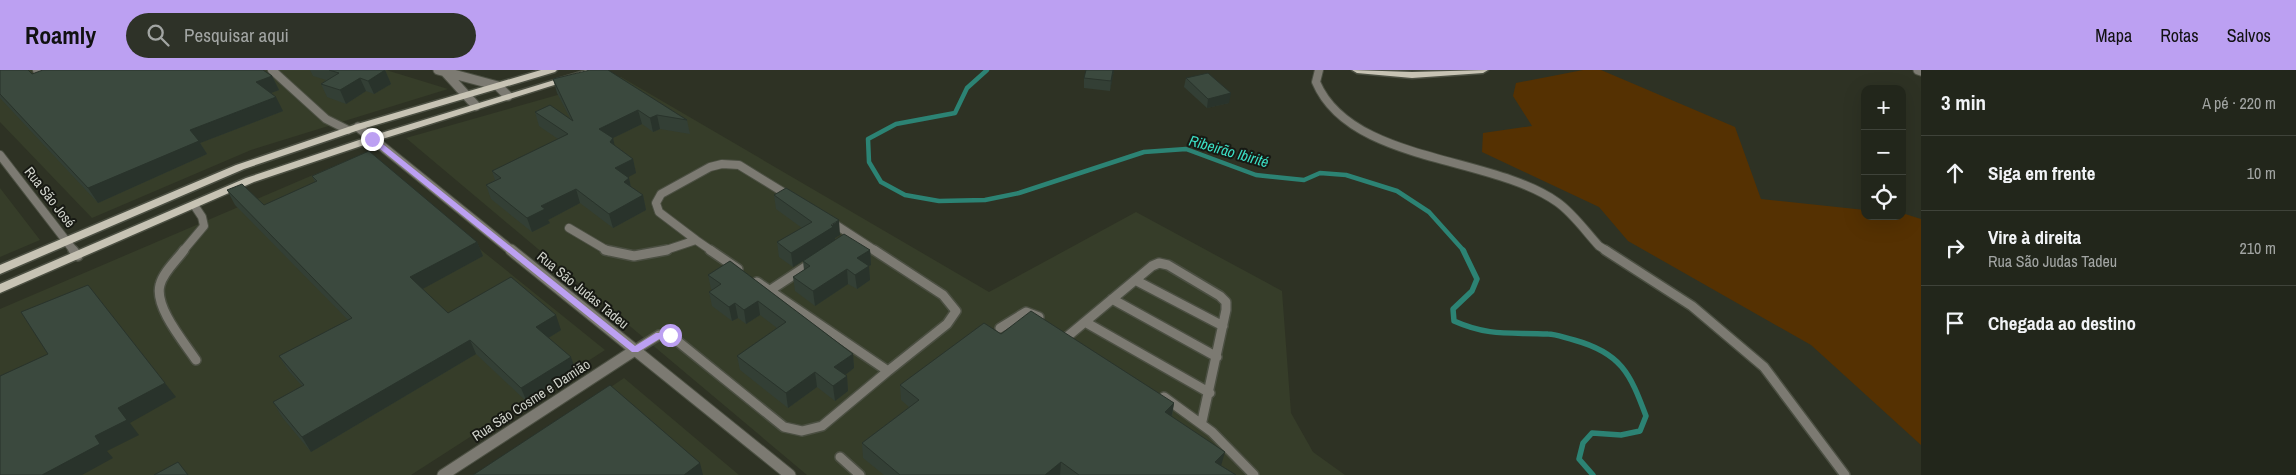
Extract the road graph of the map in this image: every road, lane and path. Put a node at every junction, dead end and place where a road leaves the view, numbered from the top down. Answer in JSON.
{"nodes":[{"id":1,"x":37,"y":70,"type":"edge"},
{"id":2,"x":65,"y":70,"type":"edge"},
{"id":3,"x":272,"y":70,"type":"edge"},
{"id":4,"x":552,"y":70,"type":"edge"},
{"id":5,"x":597,"y":70,"type":"edge"},
{"id":6,"x":1319,"y":70,"type":"edge"},
{"id":7,"x":1357,"y":70,"type":"edge"},
{"id":8,"x":1483,"y":70,"type":"edge"},
{"id":9,"x":441,"y":71,"type":"edge"},
{"id":10,"x":498,"y":86,"type":"junction"},
{"id":11,"x":467,"y":94,"type":"junction"},
{"id":12,"x":508,"y":96,"type":"junction"},
{"id":13,"x":476,"y":106,"type":"junction"},
{"id":14,"x":326,"y":119,"type":"junction"},
{"id":15,"x":353,"y":129,"type":"junction"},
{"id":16,"x":330,"y":136,"type":"junction"},
{"id":17,"x":372,"y":139,"type":"junction"},
{"id":18,"x":0,"y":155,"type":"edge"},
{"id":19,"x":240,"y":167,"type":"junction"},
{"id":20,"x":250,"y":180,"type":"junction"},
{"id":21,"x":796,"y":200,"type":"edge"},
{"id":22,"x":194,"y":205,"type":"junction"},
{"id":23,"x":821,"y":215,"type":"edge"},
{"id":24,"x":569,"y":228,"type":"dead end"},
{"id":25,"x":696,"y":240,"type":"junction"},
{"id":26,"x":67,"y":241,"type":"junction"},
{"id":27,"x":78,"y":256,"type":"junction"},
{"id":28,"x":823,"y":256,"type":"edge"},
{"id":29,"x":0,"y":270,"type":"edge"},
{"id":30,"x":1135,"y":280,"type":"junction"},
{"id":31,"x":0,"y":289,"type":"edge"},
{"id":32,"x":769,"y":290,"type":"junction"},
{"id":33,"x":1112,"y":300,"type":"junction"},
{"id":34,"x":1085,"y":322,"type":"junction"},
{"id":35,"x":1048,"y":323,"type":"edge"},
{"id":36,"x":1223,"y":326,"type":"junction"},
{"id":37,"x":1000,"y":328,"type":"dead end"},
{"id":38,"x":1068,"y":336,"type":"edge"},
{"id":39,"x":635,"y":350,"type":"junction"},
{"id":40,"x":1217,"y":357,"type":"junction"},
{"id":41,"x":196,"y":360,"type":"dead end"},
{"id":42,"x":888,"y":371,"type":"junction"},
{"id":43,"x":1152,"y":389,"type":"edge"},
{"id":44,"x":1210,"y":393,"type":"junction"},
{"id":45,"x":1202,"y":421,"type":"junction"},
{"id":46,"x":840,"y":457,"type":"dead end"},
{"id":47,"x":443,"y":475,"type":"edge"},
{"id":48,"x":790,"y":475,"type":"edge"},
{"id":49,"x":860,"y":475,"type":"edge"},
{"id":50,"x":1254,"y":475,"type":"edge"},
{"id":51,"x":1845,"y":475,"type":"edge"}],
"edges":[{"from":1,"to":2,"type":"lane"},
{"from":3,"to":14,"type":"lane"},
{"from":4,"to":10,"type":"main road"},
{"from":5,"to":12,"type":"main road"},
{"from":6,"to":51,"type":"lane"},
{"from":7,"to":8,"type":"main road"},
{"from":9,"to":10,"type":"street"},
{"from":9,"to":11,"type":"street"},
{"from":10,"to":11,"type":"main road"},
{"from":10,"to":12,"type":"street"},
{"from":11,"to":13,"type":"street"},
{"from":11,"to":15,"type":"main road"},
{"from":12,"to":13,"type":"main road"},
{"from":13,"to":17,"type":"main road"},
{"from":14,"to":15,"type":"lane"},
{"from":14,"to":16,"type":"lane"},
{"from":15,"to":16,"type":"main road"},
{"from":15,"to":17,"type":"street","name":"Rua São Judas Tadeu"},
{"from":16,"to":19,"type":"main road"},
{"from":17,"to":20,"type":"main road"},
{"from":17,"to":39,"type":"street","name":"Rua São Judas Tadeu"},
{"from":18,"to":26,"type":"lane","name":"Rua São José"},
{"from":19,"to":20,"type":"main road"},
{"from":19,"to":26,"type":"main road"},
{"from":20,"to":22,"type":"main road"},
{"from":21,"to":25,"type":"lane"},
{"from":22,"to":27,"type":"main road"},
{"from":22,"to":41,"type":"lane"},
{"from":23,"to":42,"type":"lane"},
{"from":24,"to":25,"type":"lane"},
{"from":25,"to":32,"type":"lane"},
{"from":26,"to":27,"type":"lane","name":"Rua São José"},
{"from":26,"to":29,"type":"main road"},
{"from":27,"to":31,"type":"main road"},
{"from":28,"to":32,"type":"lane"},
{"from":30,"to":33,"type":"lane"},
{"from":30,"to":36,"type":"lane"},
{"from":30,"to":36,"type":"lane"},
{"from":32,"to":42,"type":"lane"},
{"from":33,"to":34,"type":"lane"},
{"from":33,"to":40,"type":"lane"},
{"from":34,"to":38,"type":"lane"},
{"from":34,"to":44,"type":"lane"},
{"from":35,"to":37,"type":"lane"},
{"from":36,"to":40,"type":"lane"},
{"from":39,"to":42,"type":"lane"},
{"from":39,"to":47,"type":"street","name":"Rua São Cosme e Damião"},
{"from":39,"to":48,"type":"street","name":"Rua São Judas Tadeu"},
{"from":40,"to":44,"type":"lane"},
{"from":43,"to":45,"type":"lane"},
{"from":44,"to":45,"type":"lane"},
{"from":45,"to":50,"type":"lane"},
{"from":46,"to":49,"type":"lane"}]}
